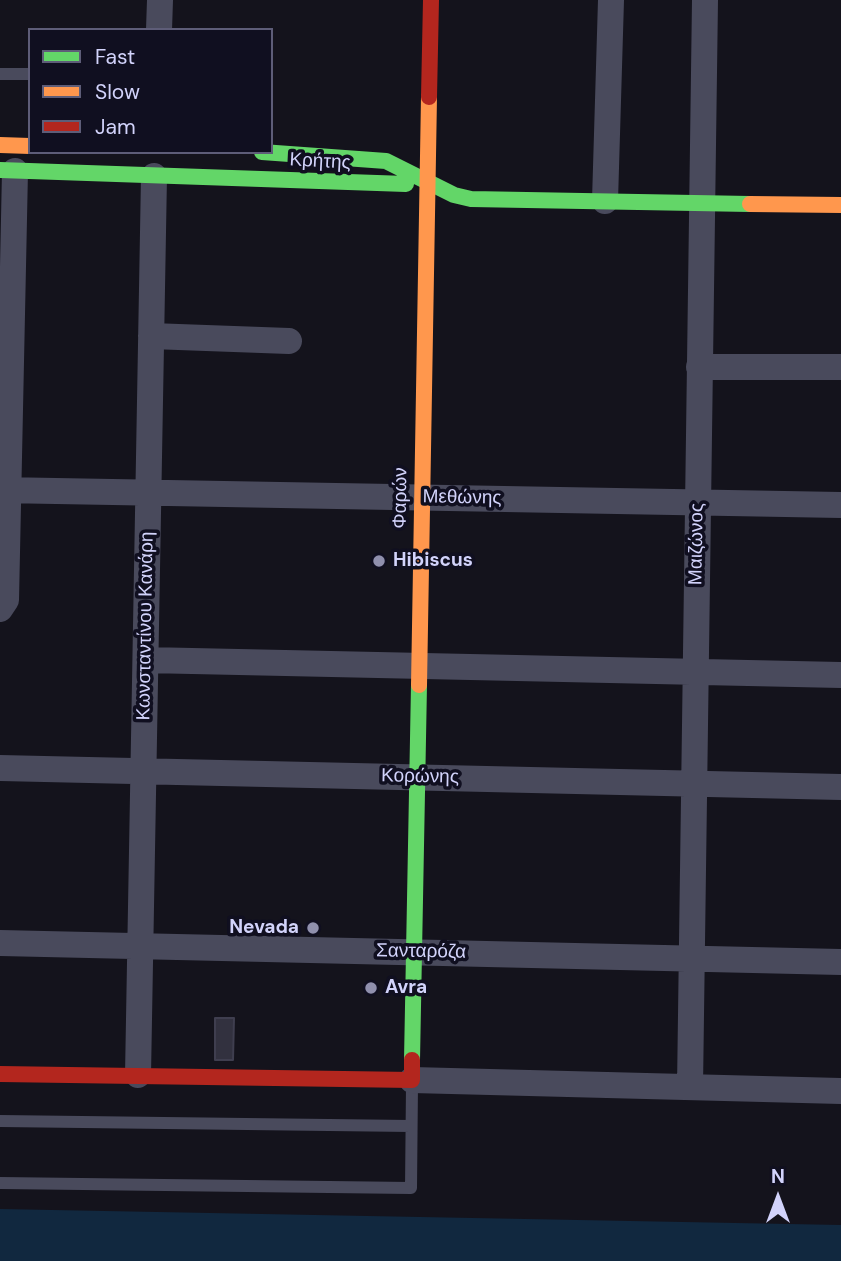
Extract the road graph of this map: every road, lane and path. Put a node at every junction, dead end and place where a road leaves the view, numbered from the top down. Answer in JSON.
{"nodes":[{"id":1,"x":160,"y":0,"type":"edge"},
{"id":2,"x":431,"y":0,"type":"edge"},
{"id":3,"x":611,"y":0,"type":"edge"},
{"id":4,"x":705,"y":0,"type":"edge"},
{"id":5,"x":159,"y":28,"type":"edge"},
{"id":6,"x":0,"y":74,"type":"edge"},
{"id":7,"x":28,"y":74,"type":"edge"},
{"id":8,"x":0,"y":145,"type":"edge"},
{"id":9,"x":28,"y":146,"type":"edge"},
{"id":10,"x":273,"y":153,"type":"edge"},
{"id":11,"x":7,"y":171,"type":"edge"},
{"id":12,"x":154,"y":176,"type":"junction"},
{"id":13,"x":428,"y":181,"type":"junction"},
{"id":14,"x":605,"y":201,"type":"junction"},
{"id":15,"x":700,"y":202,"type":"junction"},
{"id":16,"x":841,"y":205,"type":"edge"},
{"id":17,"x":152,"y":337,"type":"junction"},
{"id":18,"x":289,"y":341,"type":"dead end"},
{"id":19,"x":699,"y":367,"type":"junction"},
{"id":20,"x":841,"y":368,"type":"edge"},
{"id":21,"x":4,"y":490,"type":"edge"},
{"id":22,"x":149,"y":492,"type":"junction"},
{"id":23,"x":422,"y":498,"type":"junction"},
{"id":24,"x":697,"y":503,"type":"junction"},
{"id":25,"x":841,"y":505,"type":"edge"},
{"id":26,"x":0,"y":610,"type":"edge"},
{"id":27,"x":146,"y":660,"type":"junction"},
{"id":28,"x":420,"y":666,"type":"junction"},
{"id":29,"x":695,"y":672,"type":"junction"},
{"id":30,"x":841,"y":675,"type":"edge"},
{"id":31,"x":0,"y":768,"type":"edge"},
{"id":32,"x":144,"y":771,"type":"junction"},
{"id":33,"x":418,"y":778,"type":"junction"},
{"id":34,"x":694,"y":784,"type":"junction"},
{"id":35,"x":841,"y":787,"type":"edge"},
{"id":36,"x":0,"y":943,"type":"edge"},
{"id":37,"x":141,"y":946,"type":"junction"},
{"id":38,"x":414,"y":952,"type":"junction"},
{"id":39,"x":692,"y":958,"type":"junction"},
{"id":40,"x":841,"y":962,"type":"edge"},
{"id":41,"x":0,"y":1074,"type":"edge"},
{"id":42,"x":138,"y":1075,"type":"junction"},
{"id":43,"x":412,"y":1080,"type":"junction"},
{"id":44,"x":690,"y":1087,"type":"junction"},
{"id":45,"x":841,"y":1091,"type":"edge"},
{"id":46,"x":0,"y":1121,"type":"edge"},
{"id":47,"x":411,"y":1126,"type":"junction"},
{"id":48,"x":0,"y":1183,"type":"edge"}],
"edges":[{"from":1,"to":5,"type":"street"},
{"from":2,"to":13,"type":"main road","name":"Φαρών"},
{"from":3,"to":14,"type":"street"},
{"from":4,"to":15,"type":"street","name":"Μαιζώνος"},
{"from":6,"to":7,"type":"lane"},
{"from":8,"to":9,"type":"main road"},
{"from":10,"to":13,"type":"main road","name":"Κρήτης"},
{"from":11,"to":12,"type":"main road","name":"Κρήτης"},
{"from":11,"to":21,"type":"street"},
{"from":12,"to":13,"type":"main road","name":"Κρήτης"},
{"from":12,"to":17,"type":"street","name":"Κωνσταντίνου Κανάρη"},
{"from":13,"to":14,"type":"main road","name":"Κρήτης"},
{"from":13,"to":23,"type":"main road","name":"Φαρών"},
{"from":14,"to":15,"type":"main road","name":"Κρήτης"},
{"from":15,"to":16,"type":"main road","name":"Κρήτης"},
{"from":15,"to":19,"type":"street","name":"Μαιζώνος"},
{"from":17,"to":18,"type":"street"},
{"from":17,"to":22,"type":"street","name":"Κωνσταντίνου Κανάρη"},
{"from":19,"to":20,"type":"street"},
{"from":19,"to":24,"type":"street","name":"Μαιζώνος"},
{"from":21,"to":22,"type":"street","name":"Μεθώνης"},
{"from":21,"to":26,"type":"street"},
{"from":22,"to":23,"type":"street","name":"Μεθώνης"},
{"from":22,"to":27,"type":"street","name":"Κωνσταντίνου Κανάρη"},
{"from":23,"to":24,"type":"street","name":"Μεθώνης"},
{"from":23,"to":28,"type":"main road","name":"Φαρών"},
{"from":24,"to":25,"type":"street","name":"Μεθώνης"},
{"from":24,"to":29,"type":"street","name":"Μαιζώνος"},
{"from":27,"to":28,"type":"street"},
{"from":27,"to":32,"type":"street","name":"Κωνσταντίνου Κανάρη"},
{"from":28,"to":29,"type":"street"},
{"from":28,"to":33,"type":"main road","name":"Φαρών"},
{"from":29,"to":30,"type":"street"},
{"from":29,"to":34,"type":"street","name":"Μαιζώνος"},
{"from":31,"to":32,"type":"street","name":"Κορώνης"},
{"from":32,"to":33,"type":"street","name":"Κορώνης"},
{"from":32,"to":37,"type":"street","name":"Κωνσταντίνου Κανάρη"},
{"from":33,"to":34,"type":"street","name":"Κορώνης"},
{"from":33,"to":38,"type":"main road","name":"Φαρών"},
{"from":34,"to":35,"type":"street","name":"Κορώνης"},
{"from":34,"to":39,"type":"street","name":"Μαιζώνος"},
{"from":36,"to":37,"type":"street","name":"Σανταρόζα"},
{"from":37,"to":38,"type":"street","name":"Σανταρόζα"},
{"from":37,"to":42,"type":"street","name":"Κωνσταντίνου Κανάρη"},
{"from":38,"to":39,"type":"street","name":"Σανταρόζα"},
{"from":38,"to":43,"type":"main road","name":"Φαρών"},
{"from":39,"to":40,"type":"street","name":"Σανταρόζα"},
{"from":39,"to":44,"type":"street","name":"Μαιζώνος"},
{"from":41,"to":42,"type":"main road"},
{"from":42,"to":43,"type":"main road"},
{"from":43,"to":44,"type":"street"},
{"from":43,"to":47,"type":"lane"},
{"from":44,"to":45,"type":"street"},
{"from":46,"to":47,"type":"lane"},
{"from":47,"to":48,"type":"lane"}]}
